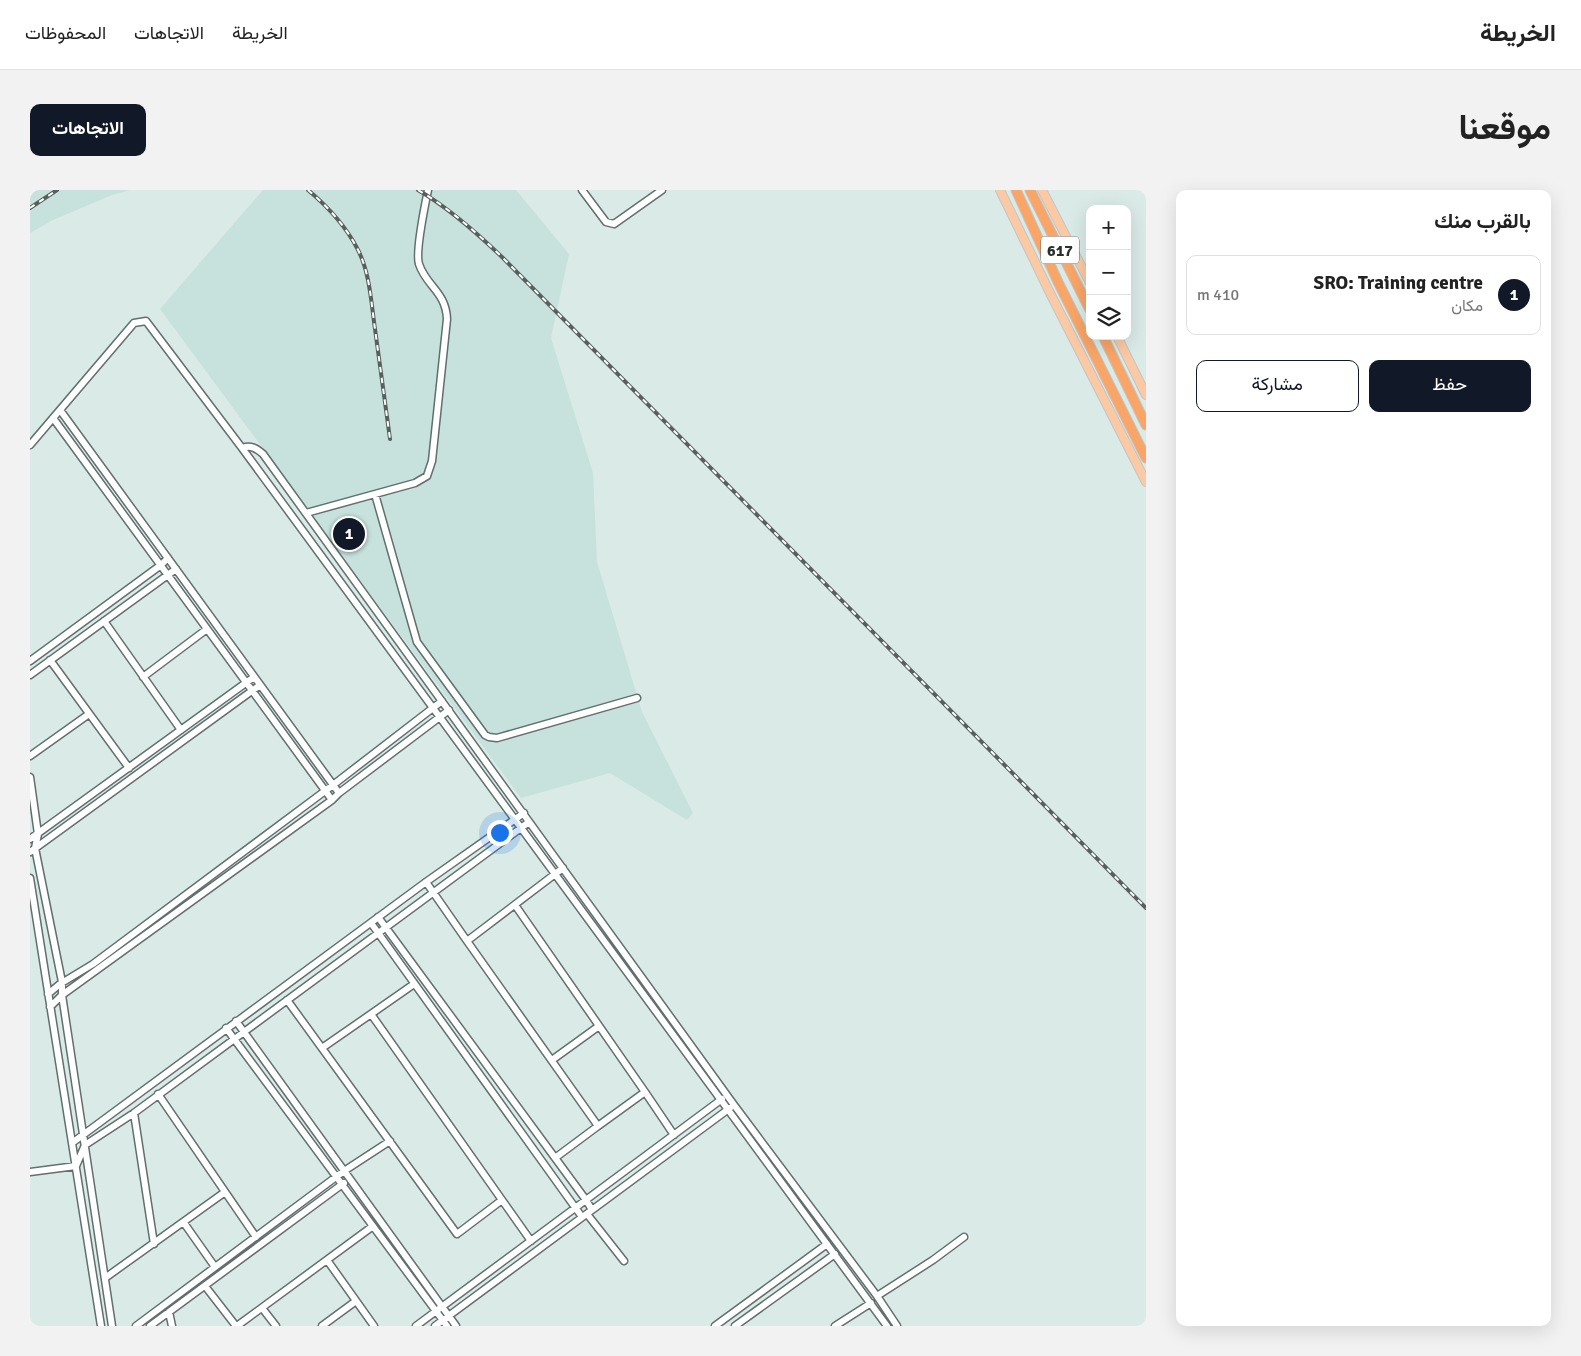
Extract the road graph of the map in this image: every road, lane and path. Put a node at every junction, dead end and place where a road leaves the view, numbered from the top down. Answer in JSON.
{"nodes":[{"id":1,"x":428,"y":190,"type":"edge"},
{"id":2,"x":582,"y":190,"type":"edge"},
{"id":3,"x":647,"y":190,"type":"edge"},
{"id":4,"x":662,"y":190,"type":"edge"},
{"id":5,"x":1000,"y":190,"type":"edge"},
{"id":6,"x":1016,"y":190,"type":"edge"},
{"id":7,"x":1030,"y":190,"type":"edge"},
{"id":8,"x":1042,"y":190,"type":"edge"},
{"id":9,"x":652,"y":197,"type":"junction"},
{"id":10,"x":1086,"y":275,"type":"edge"},
{"id":11,"x":1086,"y":302,"type":"edge"},
{"id":12,"x":1105,"y":340,"type":"edge"},
{"id":13,"x":1119,"y":340,"type":"edge"},
{"id":14,"x":1146,"y":395,"type":"edge"},
{"id":15,"x":60,"y":410,"type":"junction"},
{"id":16,"x":53,"y":418,"type":"junction"},
{"id":17,"x":1146,"y":425,"type":"edge"},
{"id":18,"x":60,"y":428,"type":"junction"},
{"id":19,"x":30,"y":445,"type":"edge"},
{"id":20,"x":242,"y":448,"type":"junction"},
{"id":21,"x":1146,"y":458,"type":"edge"},
{"id":22,"x":1146,"y":482,"type":"edge"},
{"id":23,"x":375,"y":494,"type":"junction"},
{"id":24,"x":306,"y":513,"type":"junction"},
{"id":25,"x":168,"y":558,"type":"junction"},
{"id":26,"x":160,"y":566,"type":"junction"},
{"id":27,"x":176,"y":569,"type":"junction"},
{"id":28,"x":168,"y":576,"type":"junction"},
{"id":29,"x":110,"y":602,"type":"junction"},
{"id":30,"x":118,"y":612,"type":"junction"},
{"id":31,"x":104,"y":621,"type":"junction"},
{"id":32,"x":207,"y":629,"type":"junction"},
{"id":33,"x":50,"y":660,"type":"junction"},
{"id":34,"x":30,"y":662,"type":"edge"},
{"id":35,"x":30,"y":675,"type":"edge"},
{"id":36,"x":143,"y":677,"type":"junction"},
{"id":37,"x":254,"y":677,"type":"junction"},
{"id":38,"x":246,"y":682,"type":"junction"},
{"id":39,"x":260,"y":685,"type":"junction"},
{"id":40,"x":252,"y":690,"type":"junction"},
{"id":41,"x":637,"y":698,"type":"dead end"},
{"id":42,"x":442,"y":701,"type":"junction"},
{"id":43,"x":432,"y":708,"type":"junction"},
{"id":44,"x":449,"y":710,"type":"junction"},
{"id":45,"x":89,"y":714,"type":"junction"},
{"id":46,"x":439,"y":717,"type":"junction"},
{"id":47,"x":181,"y":730,"type":"junction"},
{"id":48,"x":30,"y":756,"type":"edge"},
{"id":49,"x":129,"y":768,"type":"junction"},
{"id":50,"x":30,"y":777,"type":"edge"},
{"id":51,"x":333,"y":785,"type":"junction"},
{"id":52,"x":325,"y":791,"type":"junction"},
{"id":53,"x":339,"y":793,"type":"junction"},
{"id":54,"x":332,"y":800,"type":"junction"},
{"id":55,"x":524,"y":813,"type":"junction"},
{"id":56,"x":514,"y":820,"type":"junction"},
{"id":57,"x":530,"y":822,"type":"junction"},
{"id":58,"x":520,"y":828,"type":"junction"},
{"id":59,"x":38,"y":834,"type":"junction"},
{"id":60,"x":30,"y":839,"type":"edge"},
{"id":61,"x":32,"y":849,"type":"edge"},
{"id":62,"x":563,"y":868,"type":"junction"},
{"id":63,"x":554,"y":874,"type":"junction"},
{"id":64,"x":30,"y":878,"type":"edge"},
{"id":65,"x":426,"y":882,"type":"junction"},
{"id":66,"x":433,"y":893,"type":"junction"},
{"id":67,"x":515,"y":905,"type":"junction"},
{"id":68,"x":378,"y":917,"type":"junction"},
{"id":69,"x":371,"y":923,"type":"junction"},
{"id":70,"x":386,"y":927,"type":"junction"},
{"id":71,"x":377,"y":933,"type":"junction"},
{"id":72,"x":467,"y":941,"type":"junction"},
{"id":73,"x":62,"y":982,"type":"junction"},
{"id":74,"x":414,"y":984,"type":"junction"},
{"id":75,"x":48,"y":994,"type":"junction"},
{"id":76,"x":62,"y":995,"type":"junction"},
{"id":77,"x":287,"y":1000,"type":"junction"},
{"id":78,"x":50,"y":1007,"type":"junction"},
{"id":79,"x":371,"y":1014,"type":"junction"},
{"id":80,"x":236,"y":1021,"type":"junction"},
{"id":81,"x":599,"y":1026,"type":"junction"},
{"id":82,"x":226,"y":1028,"type":"junction"},
{"id":83,"x":243,"y":1032,"type":"junction"},
{"id":84,"x":234,"y":1038,"type":"junction"},
{"id":85,"x":322,"y":1048,"type":"junction"},
{"id":86,"x":552,"y":1060,"type":"junction"},
{"id":87,"x":645,"y":1092,"type":"junction"},
{"id":88,"x":158,"y":1094,"type":"junction"},
{"id":89,"x":728,"y":1095,"type":"junction"},
{"id":90,"x":721,"y":1100,"type":"junction"},
{"id":91,"x":734,"y":1105,"type":"junction"},
{"id":92,"x":728,"y":1110,"type":"junction"},
{"id":93,"x":134,"y":1113,"type":"junction"},
{"id":94,"x":598,"y":1126,"type":"junction"},
{"id":95,"x":84,"y":1134,"type":"junction"},
{"id":96,"x":674,"y":1135,"type":"junction"},
{"id":97,"x":390,"y":1141,"type":"junction"},
{"id":98,"x":72,"y":1143,"type":"junction"},
{"id":99,"x":85,"y":1145,"type":"junction"},
{"id":100,"x":555,"y":1158,"type":"junction"},
{"id":101,"x":76,"y":1166,"type":"junction"},
{"id":102,"x":344,"y":1171,"type":"junction"},
{"id":103,"x":30,"y":1172,"type":"edge"},
{"id":104,"x":337,"y":1178,"type":"junction"},
{"id":105,"x":349,"y":1179,"type":"junction"},
{"id":106,"x":342,"y":1185,"type":"junction"},
{"id":107,"x":225,"y":1192,"type":"junction"},
{"id":108,"x":502,"y":1200,"type":"junction"},
{"id":109,"x":586,"y":1200,"type":"junction"},
{"id":110,"x":576,"y":1207,"type":"junction"},
{"id":111,"x":587,"y":1214,"type":"junction"},
{"id":112,"x":184,"y":1223,"type":"junction"},
{"id":113,"x":373,"y":1226,"type":"junction"},
{"id":114,"x":256,"y":1237,"type":"junction"},
{"id":115,"x":964,"y":1237,"type":"dead end"},
{"id":116,"x":531,"y":1241,"type":"junction"},
{"id":117,"x":154,"y":1244,"type":"junction"},
{"id":118,"x":827,"y":1244,"type":"junction"},
{"id":119,"x":834,"y":1254,"type":"junction"},
{"id":120,"x":327,"y":1260,"type":"junction"},
{"id":121,"x":624,"y":1261,"type":"dead end"},
{"id":122,"x":215,"y":1267,"type":"junction"},
{"id":123,"x":105,"y":1278,"type":"junction"},
{"id":124,"x":205,"y":1286,"type":"junction"},
{"id":125,"x":877,"y":1296,"type":"junction"},
{"id":126,"x":356,"y":1301,"type":"junction"},
{"id":127,"x":871,"y":1303,"type":"junction"},
{"id":128,"x":262,"y":1308,"type":"junction"},
{"id":129,"x":439,"y":1309,"type":"junction"},
{"id":130,"x":170,"y":1312,"type":"junction"},
{"id":131,"x":446,"y":1321,"type":"edge"},
{"id":132,"x":101,"y":1326,"type":"edge"},
{"id":133,"x":112,"y":1326,"type":"edge"},
{"id":134,"x":136,"y":1326,"type":"edge"},
{"id":135,"x":150,"y":1326,"type":"edge"},
{"id":136,"x":172,"y":1326,"type":"edge"},
{"id":137,"x":236,"y":1326,"type":"edge"},
{"id":138,"x":276,"y":1326,"type":"edge"},
{"id":139,"x":322,"y":1326,"type":"edge"},
{"id":140,"x":374,"y":1326,"type":"edge"},
{"id":141,"x":416,"y":1326,"type":"edge"},
{"id":142,"x":435,"y":1326,"type":"edge"},
{"id":143,"x":456,"y":1326,"type":"edge"},
{"id":144,"x":715,"y":1326,"type":"edge"},
{"id":145,"x":735,"y":1326,"type":"edge"},
{"id":146,"x":836,"y":1326,"type":"edge"},
{"id":147,"x":888,"y":1326,"type":"edge"},
{"id":148,"x":897,"y":1326,"type":"edge"}],
"edges":[{"from":1,"to":23,"type":"street"},
{"from":2,"to":9,"type":"street"},
{"from":3,"to":9,"type":"street"},
{"from":4,"to":9,"type":"street"},
{"from":5,"to":22,"type":"main road"},
{"from":6,"to":21,"type":"highway","number":"617"},
{"from":7,"to":11,"type":"highway","number":"617"},
{"from":8,"to":10,"type":"main road"},
{"from":12,"to":17,"type":"highway"},
{"from":13,"to":14,"type":"main road"},
{"from":15,"to":16,"type":"street"},
{"from":15,"to":18,"type":"street"},
{"from":15,"to":20,"type":"street"},
{"from":15,"to":25,"type":"street"},
{"from":16,"to":18,"type":"street"},
{"from":16,"to":19,"type":"street"},
{"from":18,"to":26,"type":"street"},
{"from":20,"to":24,"type":"street"},
{"from":20,"to":43,"type":"street"},
{"from":23,"to":24,"type":"street"},
{"from":23,"to":41,"type":"street"},
{"from":24,"to":42,"type":"street"},
{"from":25,"to":26,"type":"street"},
{"from":25,"to":27,"type":"street"},
{"from":26,"to":28,"type":"street"},
{"from":26,"to":29,"type":"street"},
{"from":27,"to":28,"type":"street"},
{"from":27,"to":37,"type":"street"},
{"from":28,"to":30,"type":"street"},
{"from":28,"to":32,"type":"street"},
{"from":29,"to":30,"type":"street"},
{"from":29,"to":34,"type":"street"},
{"from":30,"to":31,"type":"street"},
{"from":31,"to":33,"type":"street"},
{"from":31,"to":36,"type":"street"},
{"from":32,"to":36,"type":"street"},
{"from":32,"to":38,"type":"street"},
{"from":33,"to":35,"type":"street"},
{"from":33,"to":45,"type":"street"},
{"from":36,"to":47,"type":"street"},
{"from":37,"to":38,"type":"street"},
{"from":37,"to":39,"type":"street"},
{"from":38,"to":40,"type":"street"},
{"from":38,"to":47,"type":"street"},
{"from":39,"to":40,"type":"street"},
{"from":39,"to":51,"type":"street"},
{"from":40,"to":52,"type":"street"},
{"from":40,"to":61,"type":"street"},
{"from":42,"to":43,"type":"street"},
{"from":42,"to":44,"type":"street"},
{"from":43,"to":46,"type":"street"},
{"from":43,"to":51,"type":"street"},
{"from":44,"to":46,"type":"street"},
{"from":44,"to":55,"type":"street"},
{"from":45,"to":48,"type":"street"},
{"from":45,"to":49,"type":"street"},
{"from":46,"to":53,"type":"street"},
{"from":46,"to":56,"type":"street"},
{"from":47,"to":49,"type":"street"},
{"from":49,"to":59,"type":"street"},
{"from":50,"to":59,"type":"street"},
{"from":51,"to":52,"type":"street"},
{"from":51,"to":53,"type":"street"},
{"from":52,"to":54,"type":"street"},
{"from":52,"to":73,"type":"street"},
{"from":53,"to":54,"type":"street"},
{"from":54,"to":76,"type":"street"},
{"from":55,"to":56,"type":"street"},
{"from":55,"to":57,"type":"street"},
{"from":56,"to":58,"type":"street"},
{"from":56,"to":65,"type":"street"},
{"from":57,"to":58,"type":"street"},
{"from":57,"to":62,"type":"street"},
{"from":58,"to":63,"type":"street"},
{"from":58,"to":66,"type":"street"},
{"from":59,"to":60,"type":"street"},
{"from":59,"to":61,"type":"street"},
{"from":61,"to":73,"type":"street"},
{"from":62,"to":63,"type":"street"},
{"from":62,"to":89,"type":"street"},
{"from":63,"to":67,"type":"street"},
{"from":63,"to":90,"type":"street"},
{"from":64,"to":75,"type":"street"},
{"from":65,"to":66,"type":"street"},
{"from":65,"to":68,"type":"street"},
{"from":66,"to":70,"type":"street"},
{"from":66,"to":72,"type":"street"},
{"from":67,"to":72,"type":"street"},
{"from":67,"to":81,"type":"street"},
{"from":68,"to":69,"type":"street"},
{"from":68,"to":70,"type":"street"},
{"from":69,"to":71,"type":"street"},
{"from":69,"to":80,"type":"street"},
{"from":70,"to":71,"type":"street"},
{"from":70,"to":100,"type":"street"},
{"from":71,"to":74,"type":"street"},
{"from":71,"to":77,"type":"street"},
{"from":72,"to":86,"type":"street"},
{"from":73,"to":75,"type":"street"},
{"from":73,"to":76,"type":"street"},
{"from":74,"to":79,"type":"street"},
{"from":74,"to":110,"type":"street"},
{"from":75,"to":78,"type":"street"},
{"from":76,"to":78,"type":"street"},
{"from":76,"to":95,"type":"street"},
{"from":77,"to":83,"type":"street"},
{"from":77,"to":85,"type":"street"},
{"from":78,"to":98,"type":"street"},
{"from":79,"to":85,"type":"street"},
{"from":79,"to":108,"type":"street"},
{"from":80,"to":82,"type":"street"},
{"from":80,"to":83,"type":"street"},
{"from":81,"to":86,"type":"street"},
{"from":81,"to":87,"type":"street"},
{"from":82,"to":84,"type":"street"},
{"from":82,"to":95,"type":"street"},
{"from":83,"to":84,"type":"street"},
{"from":83,"to":102,"type":"street"},
{"from":84,"to":88,"type":"street"},
{"from":84,"to":104,"type":"street"},
{"from":85,"to":97,"type":"street"},
{"from":86,"to":94,"type":"street"},
{"from":87,"to":94,"type":"street"},
{"from":87,"to":96,"type":"street"},
{"from":88,"to":93,"type":"street"},
{"from":88,"to":107,"type":"street"},
{"from":89,"to":90,"type":"street"},
{"from":89,"to":91,"type":"street"},
{"from":90,"to":92,"type":"street"},
{"from":90,"to":96,"type":"street"},
{"from":91,"to":92,"type":"street"},
{"from":91,"to":125,"type":"street"},
{"from":92,"to":111,"type":"street"},
{"from":92,"to":118,"type":"street"},
{"from":93,"to":99,"type":"street"},
{"from":93,"to":117,"type":"street"},
{"from":94,"to":100,"type":"street"},
{"from":95,"to":98,"type":"street"},
{"from":95,"to":99,"type":"street"},
{"from":96,"to":109,"type":"street"},
{"from":97,"to":102,"type":"street"},
{"from":97,"to":108,"type":"street"},
{"from":98,"to":101,"type":"street"},
{"from":99,"to":101,"type":"street"},
{"from":99,"to":123,"type":"street"},
{"from":100,"to":109,"type":"street"},
{"from":101,"to":103,"type":"street"},
{"from":101,"to":132,"type":"street"},
{"from":102,"to":104,"type":"street"},
{"from":102,"to":105,"type":"street"},
{"from":104,"to":106,"type":"street"},
{"from":104,"to":114,"type":"street"},
{"from":105,"to":106,"type":"street"},
{"from":105,"to":129,"type":"street"},
{"from":106,"to":113,"type":"street"},
{"from":106,"to":124,"type":"street"},
{"from":107,"to":112,"type":"street"},
{"from":107,"to":114,"type":"street"},
{"from":108,"to":116,"type":"street"},
{"from":109,"to":110,"type":"street"},
{"from":109,"to":111,"type":"street"},
{"from":110,"to":111,"type":"street"},
{"from":110,"to":116,"type":"street"},
{"from":111,"to":121,"type":"street"},
{"from":111,"to":131,"type":"street"},
{"from":112,"to":117,"type":"street"},
{"from":112,"to":122,"type":"street"},
{"from":113,"to":120,"type":"street"},
{"from":113,"to":129,"type":"street"},
{"from":114,"to":122,"type":"street"},
{"from":115,"to":125,"type":"street"},
{"from":116,"to":129,"type":"street"},
{"from":117,"to":123,"type":"street"},
{"from":118,"to":119,"type":"street"},
{"from":118,"to":144,"type":"street"},
{"from":119,"to":127,"type":"street"},
{"from":119,"to":145,"type":"street"},
{"from":120,"to":126,"type":"street"},
{"from":120,"to":128,"type":"street"},
{"from":122,"to":134,"type":"street"},
{"from":123,"to":133,"type":"street"},
{"from":124,"to":130,"type":"street"},
{"from":124,"to":137,"type":"street"},
{"from":125,"to":148,"type":"street"},
{"from":126,"to":139,"type":"street"},
{"from":126,"to":140,"type":"street"},
{"from":127,"to":146,"type":"street"},
{"from":127,"to":147,"type":"street"},
{"from":128,"to":137,"type":"street"},
{"from":128,"to":138,"type":"street"},
{"from":129,"to":131,"type":"street"},
{"from":129,"to":141,"type":"street"},
{"from":130,"to":135,"type":"street"},
{"from":130,"to":136,"type":"street"},
{"from":131,"to":142,"type":"street"},
{"from":131,"to":143,"type":"street"}]}
